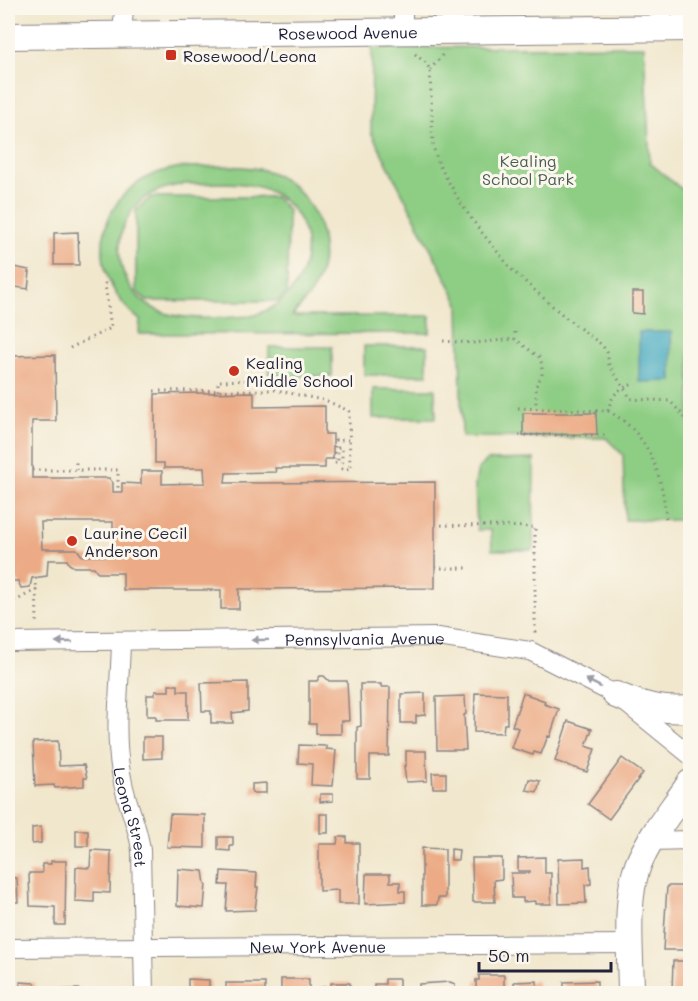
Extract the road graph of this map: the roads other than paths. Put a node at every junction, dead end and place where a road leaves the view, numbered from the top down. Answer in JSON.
{"nodes":[{"id":1,"x":124,"y":8,"type":"edge"},
{"id":2,"x":662,"y":18,"type":"edge"},
{"id":3,"x":690,"y":28,"type":"edge"},
{"id":4,"x":406,"y":31,"type":"edge"},
{"id":5,"x":8,"y":36,"type":"edge"},
{"id":6,"x":122,"y":36,"type":"junction"},
{"id":7,"x":8,"y":642,"type":"edge"},
{"id":8,"x":121,"y":642,"type":"junction"},
{"id":9,"x":615,"y":695,"type":"junction"},
{"id":10,"x":690,"y":709,"type":"edge"},
{"id":11,"x":690,"y":755,"type":"edge"},
{"id":12,"x":690,"y":783,"type":"edge"},
{"id":13,"x":690,"y":840,"type":"edge"},
{"id":14,"x":651,"y":841,"type":"junction"},
{"id":15,"x":631,"y":944,"type":"junction"},
{"id":16,"x":8,"y":948,"type":"edge"},
{"id":17,"x":144,"y":948,"type":"junction"},
{"id":18,"x":144,"y":993,"type":"edge"},
{"id":19,"x":631,"y":993,"type":"edge"}],
"edges":[{"from":1,"to":6,"type":"street"},
{"from":2,"to":3,"type":"street","name":"Rosewood Avenue"},
{"from":2,"to":4,"type":"street","name":"Rosewood Avenue"},
{"from":4,"to":6,"type":"street","name":"Rosewood Avenue"},
{"from":5,"to":6,"type":"street","name":"Rosewood Avenue"},
{"from":8,"to":7,"type":"street","name":"Pennsylvania Avenue","one_way":true},
{"from":9,"to":8,"type":"street","name":"Pennsylvania Avenue","one_way":true},
{"from":8,"to":17,"type":"street","name":"Leona Street"},
{"from":9,"to":10,"type":"street"},
{"from":9,"to":11,"type":"street","name":"Pennsylvania Avenue"},
{"from":12,"to":14,"type":"street"},
{"from":13,"to":14,"type":"street"},
{"from":14,"to":15,"type":"street"},
{"from":15,"to":17,"type":"street","name":"New York Avenue"},
{"from":15,"to":19,"type":"street"},
{"from":16,"to":17,"type":"street","name":"New York Avenue"},
{"from":17,"to":18,"type":"street","name":"Leona Street"}]}
